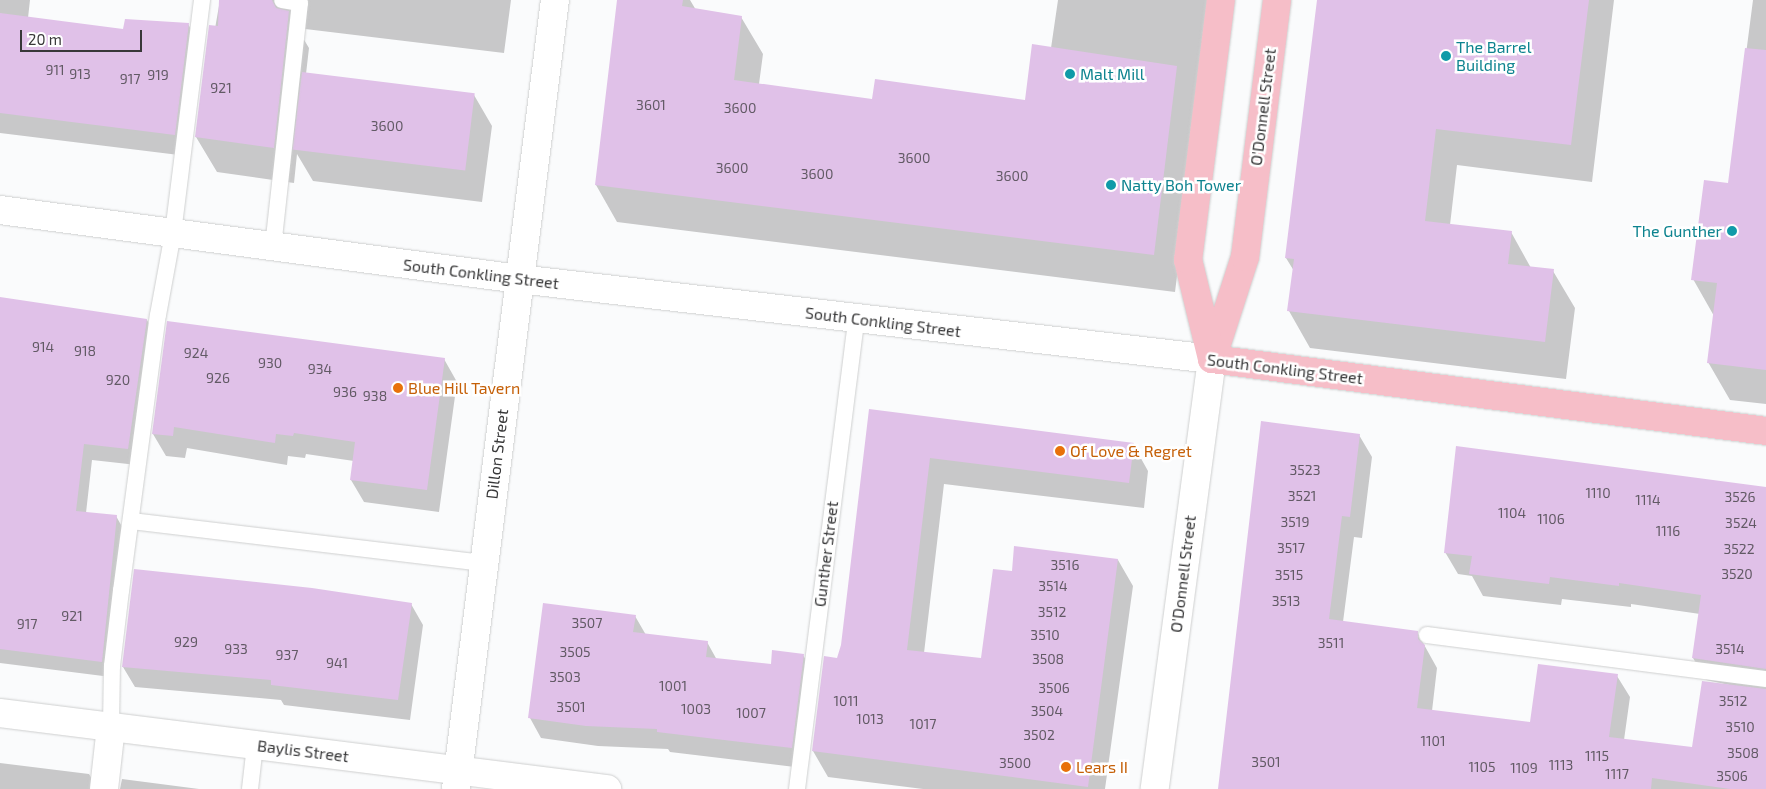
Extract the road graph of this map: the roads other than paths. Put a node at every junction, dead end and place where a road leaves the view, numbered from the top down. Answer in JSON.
{"nodes":[{"id":1,"x":202,"y":0,"type":"edge"},
{"id":2,"x":282,"y":0,"type":"edge"},
{"id":3,"x":555,"y":0,"type":"edge"},
{"id":4,"x":1221,"y":0,"type":"edge"},
{"id":5,"x":1277,"y":0,"type":"edge"},
{"id":6,"x":0,"y":210,"type":"edge"},
{"id":7,"x":173,"y":233,"type":"junction"},
{"id":8,"x":273,"y":247,"type":"junction"},
{"id":9,"x":519,"y":279,"type":"junction"},
{"id":10,"x":856,"y":319,"type":"junction"},
{"id":11,"x":1212,"y":359,"type":"junction"},
{"id":12,"x":1766,"y":431,"type":"edge"},
{"id":13,"x":130,"y":521,"type":"junction"},
{"id":14,"x":484,"y":563,"type":"junction"},
{"id":15,"x":1427,"y":635,"type":"dead end"},
{"id":16,"x":1766,"y":679,"type":"edge"},
{"id":17,"x":0,"y":713,"type":"edge"},
{"id":18,"x":112,"y":727,"type":"junction"},
{"id":19,"x":255,"y":745,"type":"junction"},
{"id":20,"x":457,"y":780,"type":"edge"},
{"id":21,"x":104,"y":789,"type":"edge"},
{"id":22,"x":250,"y":789,"type":"edge"},
{"id":23,"x":606,"y":789,"type":"edge"},
{"id":24,"x":797,"y":789,"type":"edge"},
{"id":25,"x":1156,"y":789,"type":"edge"}],
"edges":[{"from":1,"to":7,"type":"lane"},
{"from":2,"to":8,"type":"lane"},
{"from":3,"to":9,"type":"street","name":"Dillon Street"},
{"from":4,"to":11,"type":"main road","name":"O'Donnell Street"},
{"from":5,"to":11,"type":"main road","name":"O'Donnell Street"},
{"from":6,"to":7,"type":"street","name":"South Conkling Street"},
{"from":7,"to":8,"type":"street","name":"South Conkling Street"},
{"from":7,"to":13,"type":"lane"},
{"from":8,"to":9,"type":"street","name":"South Conkling Street"},
{"from":9,"to":10,"type":"street","name":"South Conkling Street"},
{"from":9,"to":14,"type":"street","name":"Dillon Street"},
{"from":10,"to":11,"type":"street","name":"South Conkling Street"},
{"from":10,"to":24,"type":"lane","name":"Gunther Street"},
{"from":11,"to":12,"type":"main road","name":"South Conkling Street"},
{"from":11,"to":25,"type":"street","name":"O'Donnell Street"},
{"from":13,"to":14,"type":"lane"},
{"from":13,"to":18,"type":"lane"},
{"from":14,"to":20,"type":"street","name":"Dillon Street"},
{"from":15,"to":16,"type":"lane"},
{"from":17,"to":18,"type":"street","name":"Baylis Street"},
{"from":18,"to":19,"type":"street","name":"Baylis Street"},
{"from":18,"to":21,"type":"street"},
{"from":19,"to":20,"type":"street","name":"Baylis Street"},
{"from":19,"to":22,"type":"lane"},
{"from":20,"to":23,"type":"street","name":"Baylis Street"}]}
